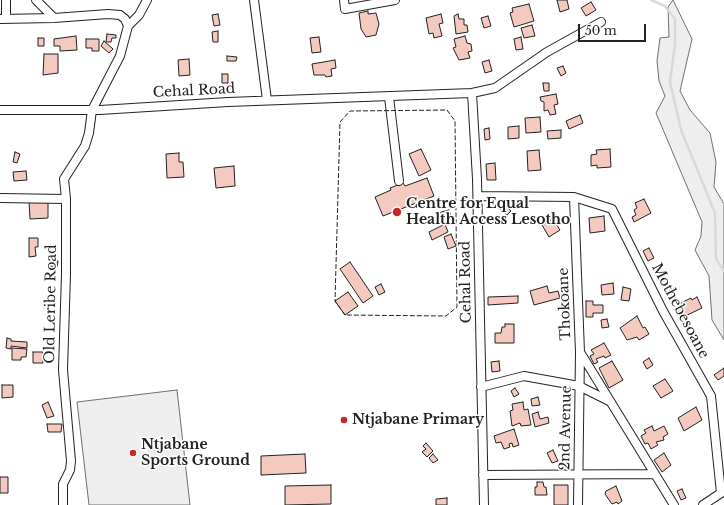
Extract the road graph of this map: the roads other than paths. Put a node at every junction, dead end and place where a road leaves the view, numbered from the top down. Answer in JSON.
{"nodes":[{"id":1,"x":6,"y":0,"type":"edge"},
{"id":2,"x":36,"y":0,"type":"edge"},
{"id":3,"x":147,"y":0,"type":"edge"},
{"id":4,"x":254,"y":0,"type":"edge"},
{"id":5,"x":344,"y":0,"type":"edge"},
{"id":6,"x":395,"y":0,"type":"edge"},
{"id":7,"x":54,"y":18,"type":"junction"},
{"id":8,"x":3,"y":19,"type":"edge"},
{"id":9,"x":601,"y":22,"type":"dead end"},
{"id":10,"x":128,"y":26,"type":"junction"},
{"id":11,"x":472,"y":92,"type":"junction"},
{"id":12,"x":389,"y":97,"type":"junction"},
{"id":13,"x":268,"y":100,"type":"junction"},
{"id":14,"x":0,"y":110,"type":"edge"},
{"id":15,"x":92,"y":110,"type":"junction"},
{"id":16,"x":399,"y":181,"type":"dead end"},
{"id":17,"x":478,"y":196,"type":"junction"},
{"id":18,"x":0,"y":198,"type":"edge"},
{"id":19,"x":574,"y":198,"type":"junction"},
{"id":20,"x":66,"y":199,"type":"junction"},
{"id":21,"x":580,"y":352,"type":"junction"},
{"id":22,"x":579,"y":386,"type":"junction"},
{"id":23,"x":481,"y":387,"type":"junction"},
{"id":24,"x":610,"y":402,"type":"junction"},
{"id":25,"x":578,"y":474,"type":"junction"},
{"id":26,"x":654,"y":474,"type":"junction"},
{"id":27,"x":484,"y":475,"type":"junction"},
{"id":28,"x":62,"y":505,"type":"edge"},
{"id":29,"x":484,"y":505,"type":"edge"},
{"id":30,"x":578,"y":505,"type":"edge"},
{"id":31,"x":674,"y":505,"type":"edge"},
{"id":32,"x":704,"y":505,"type":"edge"}],
"edges":[{"from":1,"to":8,"type":"street"},
{"from":2,"to":7,"type":"street"},
{"from":3,"to":10,"type":"street"},
{"from":4,"to":13,"type":"street"},
{"from":5,"to":6,"type":"street"},
{"from":7,"to":8,"type":"street"},
{"from":7,"to":10,"type":"street"},
{"from":9,"to":11,"type":"street"},
{"from":10,"to":15,"type":"street","name":"Old Leribe Road"},
{"from":11,"to":12,"type":"street","name":"Cehal Road"},
{"from":11,"to":17,"type":"street","name":"Cehal Road"},
{"from":12,"to":13,"type":"street","name":"Cehal Road"},
{"from":12,"to":16,"type":"street"},
{"from":13,"to":15,"type":"street","name":"Cehal Road"},
{"from":14,"to":15,"type":"street","name":"Cehal Road"},
{"from":15,"to":20,"type":"street","name":"Old Leribe Road"},
{"from":17,"to":19,"type":"street"},
{"from":17,"to":23,"type":"street","name":"Cehal Road"},
{"from":18,"to":20,"type":"street"},
{"from":19,"to":21,"type":"street","name":"Thokoane"},
{"from":19,"to":32,"type":"street","name":"Mothebesoane"},
{"from":20,"to":28,"type":"street","name":"Old Leribe Road"},
{"from":21,"to":22,"type":"street","name":"2nd Avenue"},
{"from":21,"to":24,"type":"street","name":"Thokoane"},
{"from":22,"to":23,"type":"street"},
{"from":22,"to":24,"type":"street"},
{"from":22,"to":25,"type":"street","name":"2nd Avenue"},
{"from":23,"to":27,"type":"street","name":"Cehal Road"},
{"from":24,"to":26,"type":"street","name":"Thokoane"},
{"from":25,"to":26,"type":"street"},
{"from":25,"to":27,"type":"street"},
{"from":25,"to":30,"type":"street","name":"2nd Avenue"},
{"from":26,"to":31,"type":"street","name":"Thokoane"},
{"from":27,"to":29,"type":"street","name":"Cehal Road"}]}
